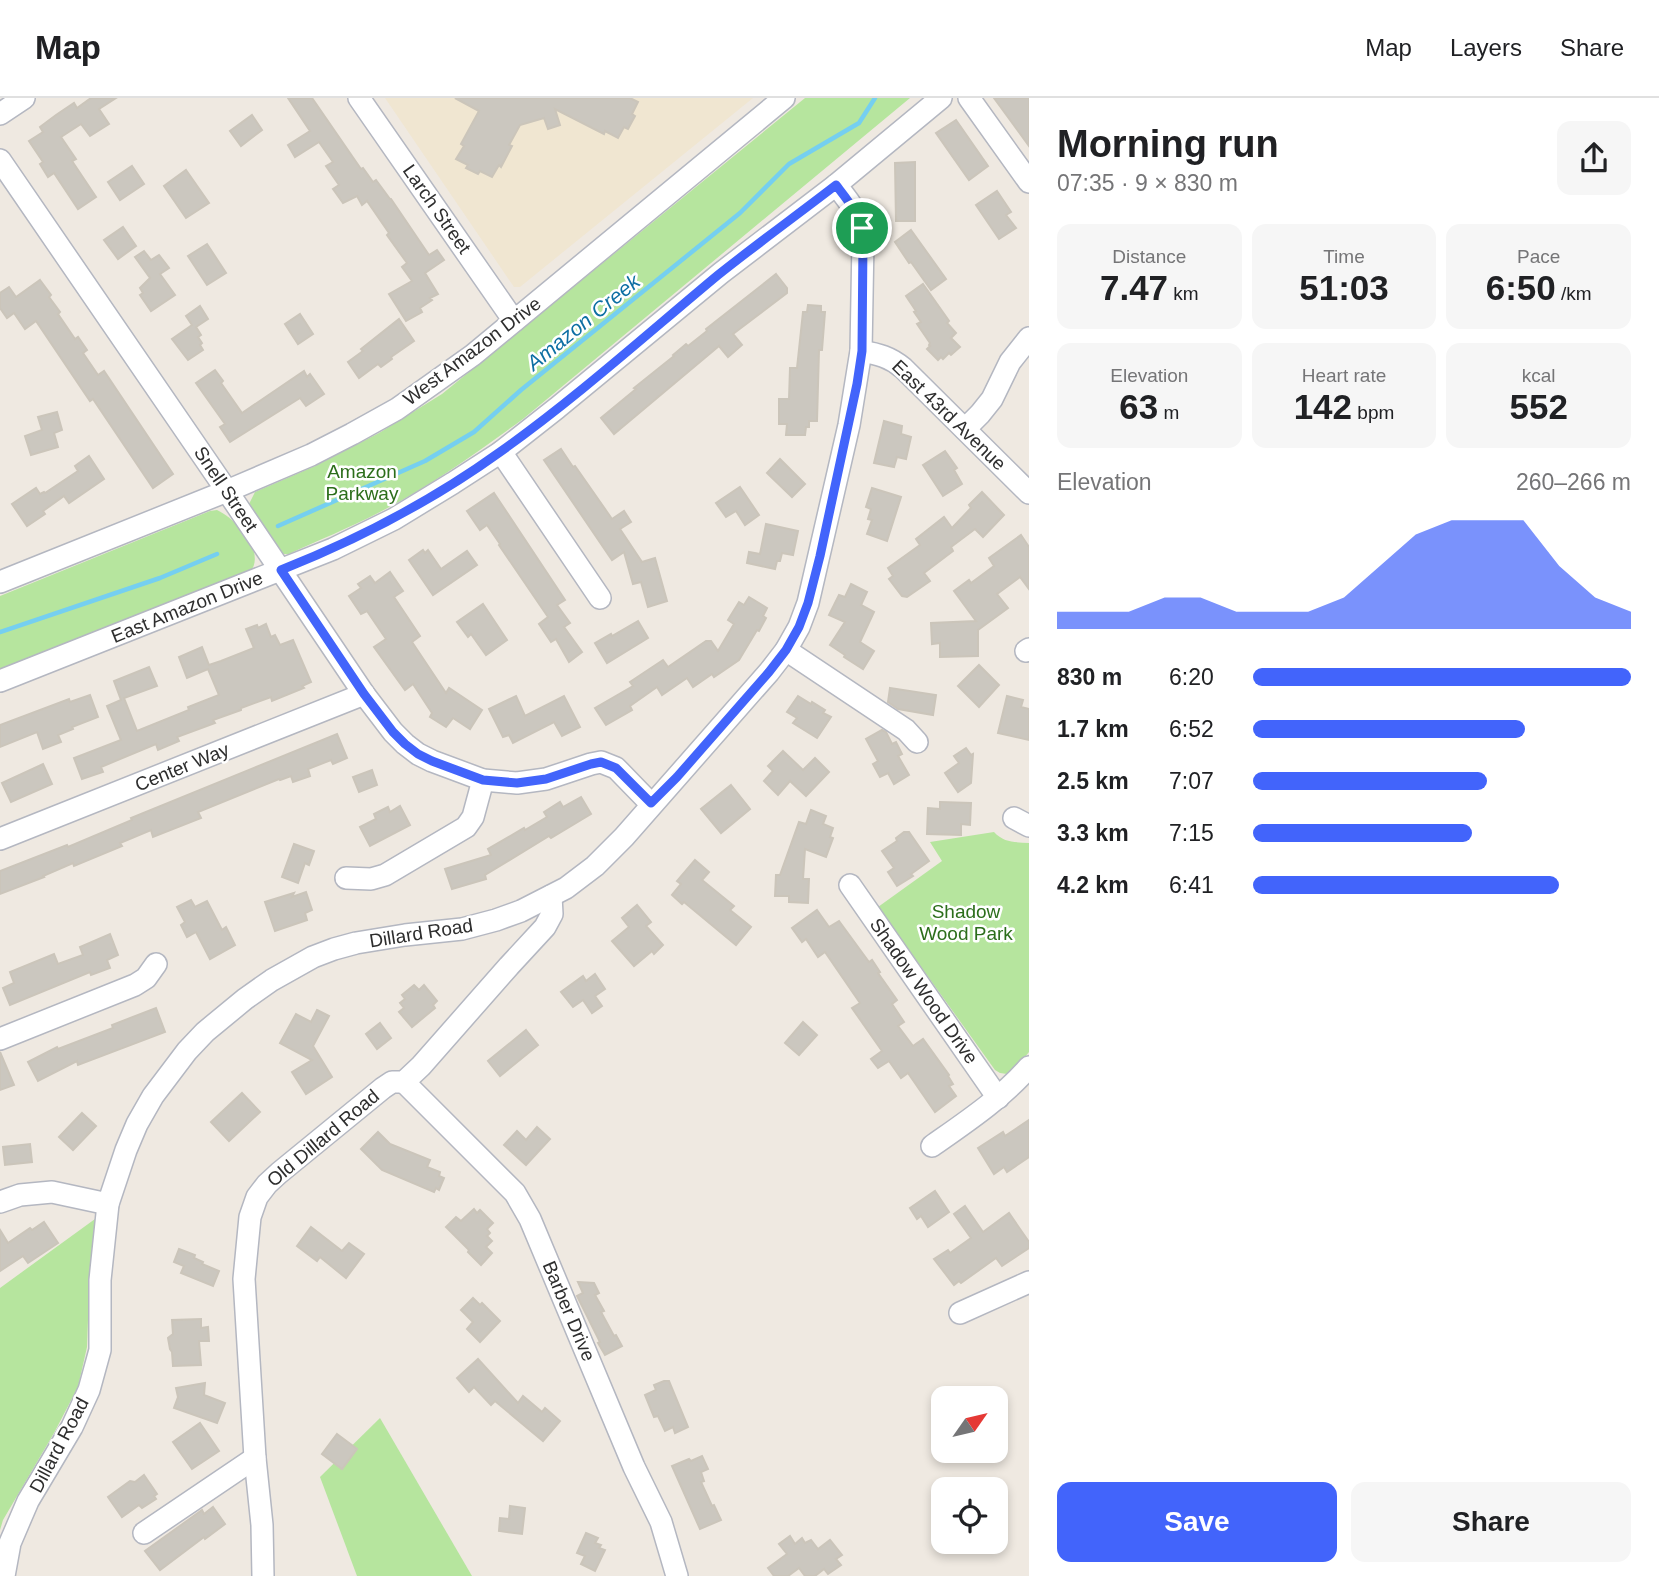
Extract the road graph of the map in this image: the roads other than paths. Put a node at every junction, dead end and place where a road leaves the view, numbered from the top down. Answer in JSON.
{"nodes":[{"id":1,"x":24,"y":98,"type":"edge"},
{"id":2,"x":359,"y":98,"type":"edge"},
{"id":3,"x":784,"y":98,"type":"edge"},
{"id":4,"x":941,"y":98,"type":"edge"},
{"id":5,"x":969,"y":98,"type":"edge"},
{"id":6,"x":0,"y":114,"type":"edge"},
{"id":7,"x":0,"y":160,"type":"edge"},
{"id":8,"x":1029,"y":183,"type":"edge"},
{"id":9,"x":836,"y":185,"type":"junction"},
{"id":10,"x":514,"y":321,"type":"junction"},
{"id":11,"x":1029,"y":338,"type":"edge"},
{"id":12,"x":862,"y":351,"type":"junction"},
{"id":13,"x":965,"y":429,"type":"junction"},
{"id":14,"x":501,"y":452,"type":"junction"},
{"id":15,"x":228,"y":491,"type":"junction"},
{"id":16,"x":1029,"y":493,"type":"edge"},
{"id":17,"x":281,"y":570,"type":"junction"},
{"id":18,"x":0,"y":582,"type":"edge"},
{"id":19,"x":600,"y":598,"type":"dead end"},
{"id":20,"x":786,"y":650,"type":"junction"},
{"id":21,"x":0,"y":681,"type":"edge"},
{"id":22,"x":364,"y":694,"type":"junction"},
{"id":23,"x":917,"y":742,"type":"dead end"},
{"id":24,"x":483,"y":780,"type":"junction"},
{"id":25,"x":651,"y":803,"type":"junction"},
{"id":26,"x":0,"y":839,"type":"edge"},
{"id":27,"x":346,"y":878,"type":"dead end"},
{"id":28,"x":850,"y":885,"type":"dead end"},
{"id":29,"x":551,"y":896,"type":"junction"},
{"id":30,"x":156,"y":964,"type":"dead end"},
{"id":31,"x":0,"y":1039,"type":"edge"},
{"id":32,"x":1029,"y":1068,"type":"edge"},
{"id":33,"x":404,"y":1082,"type":"junction"},
{"id":34,"x":998,"y":1098,"type":"junction"},
{"id":35,"x":932,"y":1146,"type":"dead end"},
{"id":36,"x":0,"y":1202,"type":"edge"},
{"id":37,"x":108,"y":1204,"type":"junction"},
{"id":38,"x":1029,"y":1282,"type":"edge"},
{"id":39,"x":960,"y":1313,"type":"dead end"},
{"id":40,"x":255,"y":1458,"type":"junction"},
{"id":41,"x":144,"y":1533,"type":"dead end"},
{"id":42,"x":4,"y":1576,"type":"edge"},
{"id":43,"x":263,"y":1576,"type":"edge"},
{"id":44,"x":677,"y":1576,"type":"edge"}],
"edges":[{"from":1,"to":6,"type":"street"},
{"from":2,"to":10,"type":"street","name":"Larch Street"},
{"from":3,"to":10,"type":"street","name":"West Amazon Drive"},
{"from":4,"to":9,"type":"street","name":"East Amazon Drive"},
{"from":5,"to":8,"type":"street"},
{"from":7,"to":15,"type":"street","name":"Snell Street"},
{"from":9,"to":12,"type":"street","name":"Dillard Road"},
{"from":9,"to":14,"type":"street","name":"East Amazon Drive"},
{"from":10,"to":15,"type":"street","name":"West Amazon Drive"},
{"from":11,"to":13,"type":"street"},
{"from":12,"to":13,"type":"street","name":"East 43rd Avenue"},
{"from":12,"to":20,"type":"street","name":"Dillard Road"},
{"from":13,"to":16,"type":"street","name":"East 43rd Avenue"},
{"from":14,"to":17,"type":"street","name":"East Amazon Drive"},
{"from":14,"to":19,"type":"street"},
{"from":15,"to":17,"type":"street","name":"Snell Street"},
{"from":15,"to":18,"type":"street","name":"West Amazon Drive"},
{"from":17,"to":21,"type":"street","name":"East Amazon Drive"},
{"from":17,"to":22,"type":"street","name":"Snell Street"},
{"from":20,"to":23,"type":"street"},
{"from":20,"to":25,"type":"street","name":"Dillard Road"},
{"from":22,"to":24,"type":"street","name":"Snell Street"},
{"from":22,"to":26,"type":"street","name":"Center Way"},
{"from":24,"to":25,"type":"street","name":"Snell Street"},
{"from":24,"to":27,"type":"street"},
{"from":25,"to":29,"type":"street","name":"Dillard Road"},
{"from":28,"to":34,"type":"street","name":"Shadow Wood Drive"},
{"from":29,"to":33,"type":"street","name":"Old Dillard Road"},
{"from":29,"to":37,"type":"street","name":"Dillard Road"},
{"from":30,"to":31,"type":"street"},
{"from":32,"to":34,"type":"street"},
{"from":33,"to":40,"type":"street","name":"Old Dillard Road"},
{"from":33,"to":44,"type":"street","name":"Barber Drive"},
{"from":34,"to":35,"type":"street"},
{"from":36,"to":37,"type":"street"},
{"from":37,"to":42,"type":"street","name":"Dillard Road"},
{"from":38,"to":39,"type":"street"},
{"from":40,"to":41,"type":"street"},
{"from":40,"to":43,"type":"street","name":"Old Dillard Road"}]}
